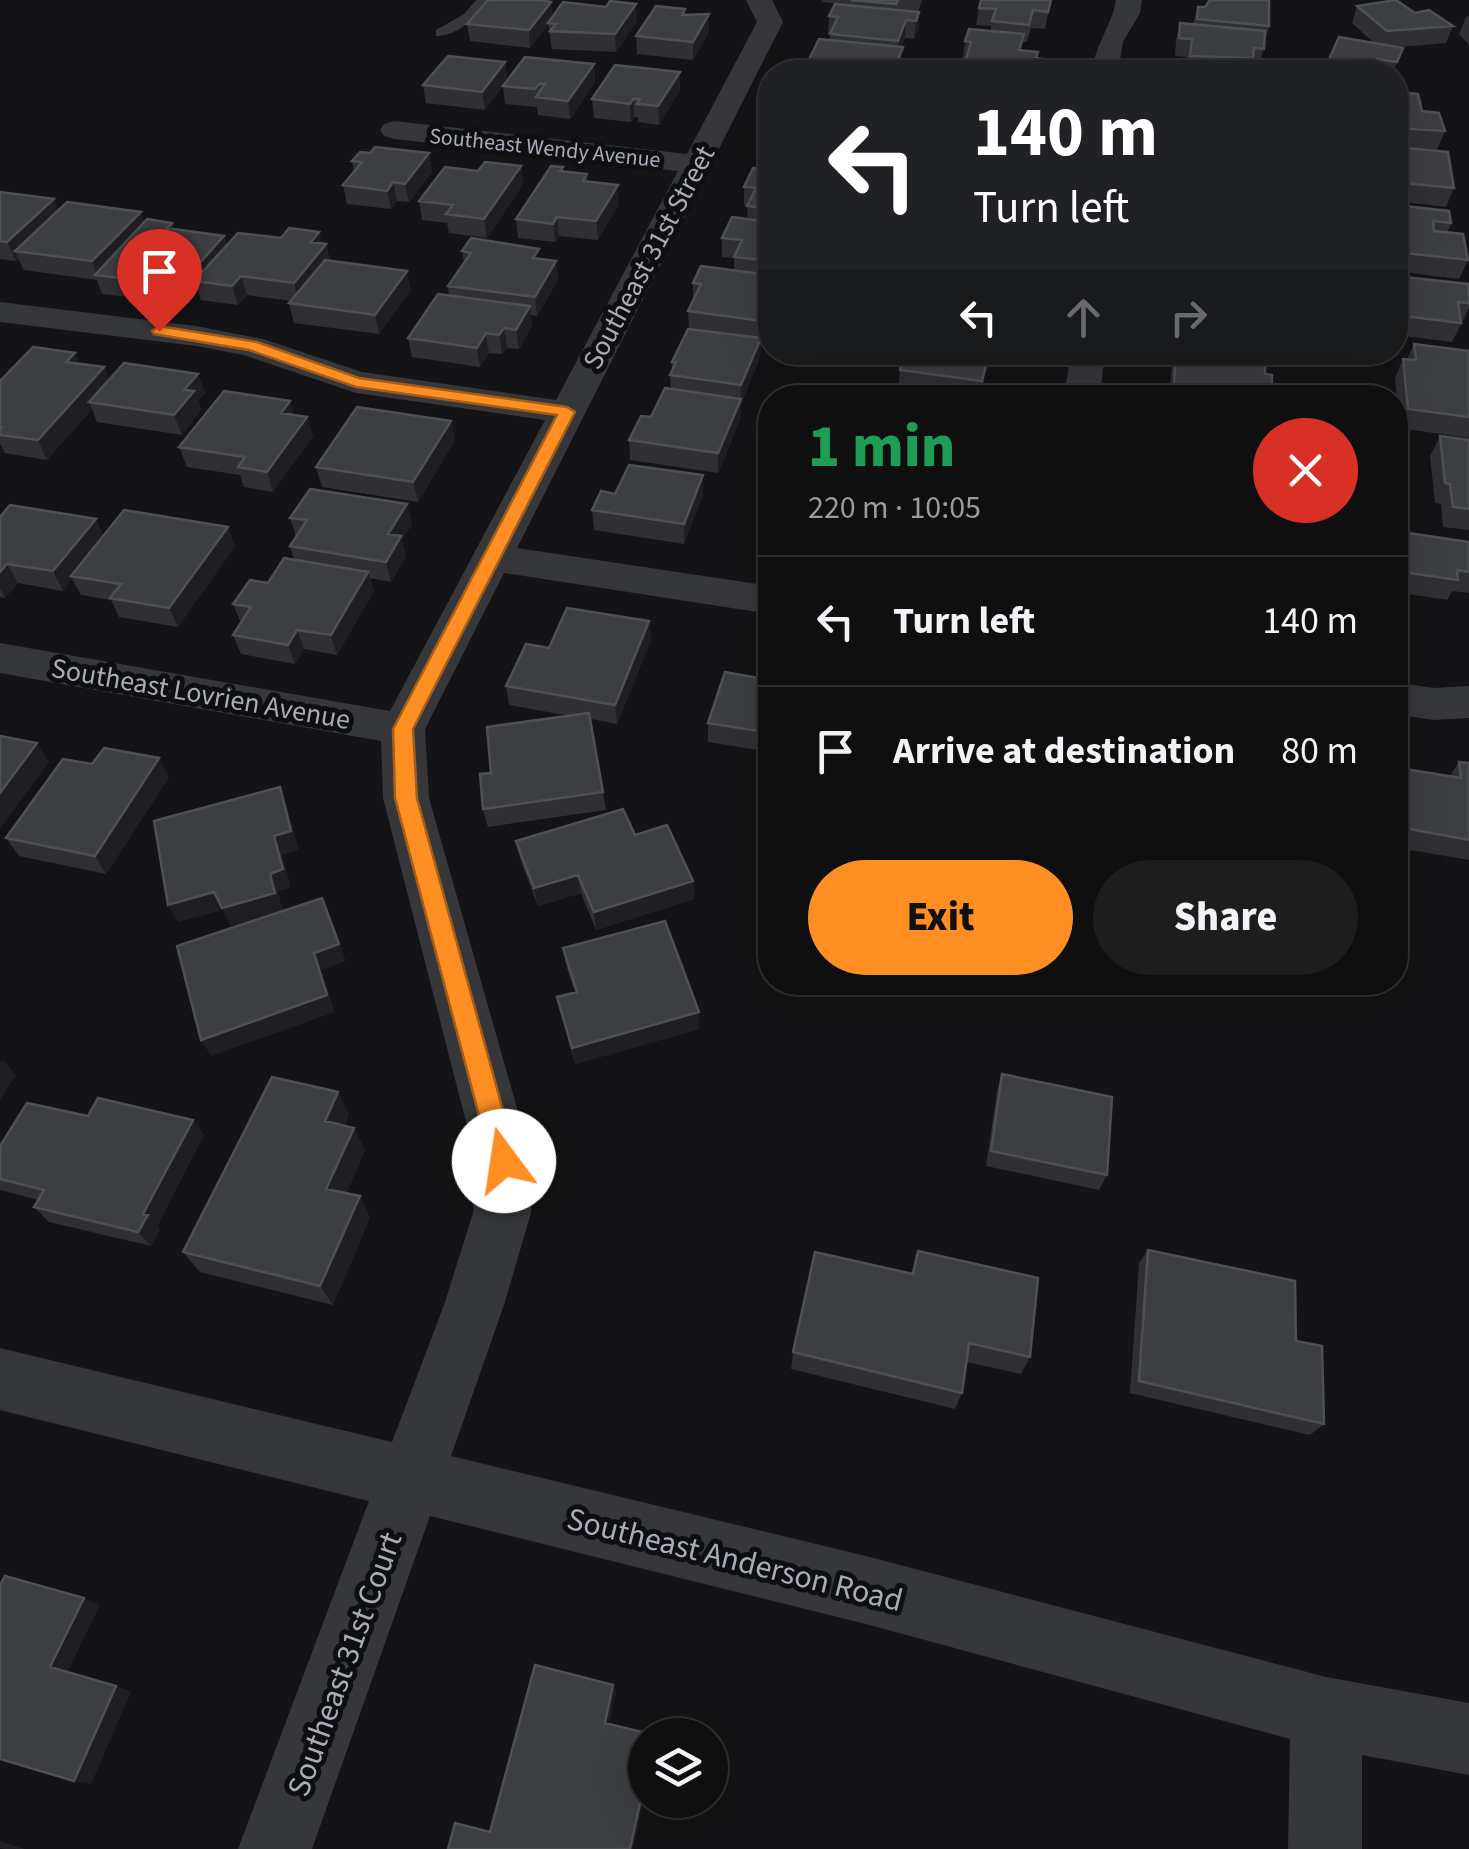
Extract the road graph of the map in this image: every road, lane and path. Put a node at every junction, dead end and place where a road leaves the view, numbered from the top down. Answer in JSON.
{"nodes":[{"id":1,"x":482,"y":0,"type":"edge"},
{"id":2,"x":759,"y":0,"type":"edge"},
{"id":3,"x":1130,"y":0,"type":"edge"},
{"id":4,"x":440,"y":33,"type":"dead end"},
{"id":5,"x":1107,"y":60,"type":"edge"},
{"id":6,"x":394,"y":130,"type":"dead end"},
{"id":7,"x":697,"y":164,"type":"junction"},
{"id":8,"x":0,"y":312,"type":"edge"},
{"id":9,"x":567,"y":412,"type":"junction"},
{"id":10,"x":493,"y":558,"type":"junction"},
{"id":11,"x":758,"y":598,"type":"edge"},
{"id":12,"x":0,"y":658,"type":"edge"},
{"id":13,"x":1408,"y":700,"type":"edge"},
{"id":14,"x":1469,"y":702,"type":"edge"},
{"id":15,"x":403,"y":729,"type":"junction"},
{"id":16,"x":0,"y":1379,"type":"edge"},
{"id":17,"x":413,"y":1480,"type":"junction"},
{"id":18,"x":1326,"y":1713,"type":"junction"},
{"id":19,"x":1469,"y":1739,"type":"edge"},
{"id":20,"x":276,"y":1849,"type":"edge"},
{"id":21,"x":1324,"y":1849,"type":"edge"}],
"edges":[{"from":1,"to":4,"type":"lane"},
{"from":2,"to":7,"type":"street","name":"Southeast 31st Street"},
{"from":3,"to":5,"type":"street"},
{"from":6,"to":7,"type":"street","name":"Southeast Wendy Avenue"},
{"from":7,"to":9,"type":"street","name":"Southeast 31st Street"},
{"from":8,"to":9,"type":"street"},
{"from":9,"to":10,"type":"street","name":"Southeast 31st Street"},
{"from":10,"to":11,"type":"street"},
{"from":10,"to":15,"type":"street","name":"Southeast 31st Street"},
{"from":12,"to":15,"type":"street","name":"Southeast Lovrien Avenue"},
{"from":13,"to":14,"type":"street"},
{"from":15,"to":17,"type":"street"},
{"from":16,"to":17,"type":"street","name":"Southeast Anderson Road"},
{"from":17,"to":18,"type":"street","name":"Southeast Anderson Road"},
{"from":17,"to":20,"type":"street","name":"Southeast 31st Court"},
{"from":18,"to":19,"type":"street","name":"Southeast Anderson Road"},
{"from":18,"to":21,"type":"street"}]}
